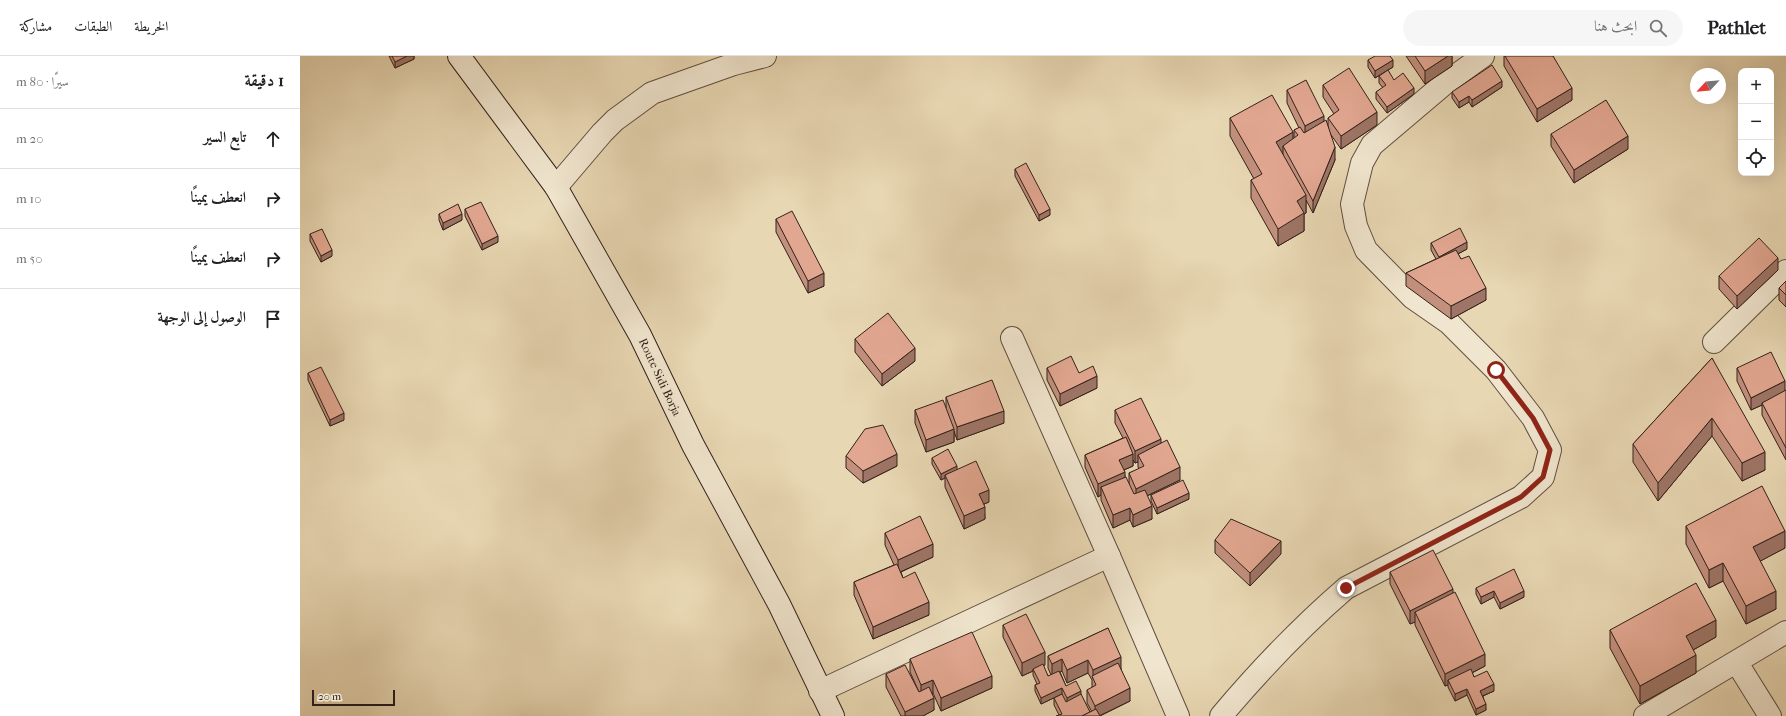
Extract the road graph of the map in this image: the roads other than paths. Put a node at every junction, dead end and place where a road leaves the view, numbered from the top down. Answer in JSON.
{"nodes":[{"id":1,"x":460,"y":56,"type":"edge"},
{"id":2,"x":766,"y":56,"type":"edge"},
{"id":3,"x":1482,"y":56,"type":"edge"},
{"id":4,"x":556,"y":187,"type":"junction"},
{"id":5,"x":1786,"y":272,"type":"edge"},
{"id":6,"x":1012,"y":338,"type":"dead end"},
{"id":7,"x":1714,"y":342,"type":"dead end"},
{"id":8,"x":1109,"y":556,"type":"junction"},
{"id":9,"x":1786,"y":632,"type":"edge"},
{"id":10,"x":1737,"y":663,"type":"junction"},
{"id":11,"x":820,"y":691,"type":"junction"},
{"id":12,"x":833,"y":716,"type":"edge"},
{"id":13,"x":1178,"y":716,"type":"edge"},
{"id":14,"x":1221,"y":716,"type":"edge"},
{"id":15,"x":1645,"y":716,"type":"edge"},
{"id":16,"x":1770,"y":716,"type":"edge"}],
"edges":[{"from":1,"to":4,"type":"street","name":"Route Sidi Borja"},
{"from":2,"to":4,"type":"street"},
{"from":3,"to":14,"type":"street"},
{"from":4,"to":11,"type":"street","name":"Route Sidi Borja"},
{"from":5,"to":7,"type":"street"},
{"from":6,"to":8,"type":"street"},
{"from":8,"to":11,"type":"street"},
{"from":8,"to":13,"type":"street"},
{"from":9,"to":10,"type":"street"},
{"from":10,"to":15,"type":"street"},
{"from":10,"to":16,"type":"street"},
{"from":11,"to":12,"type":"street","name":"Route Sidi Borja"}]}
